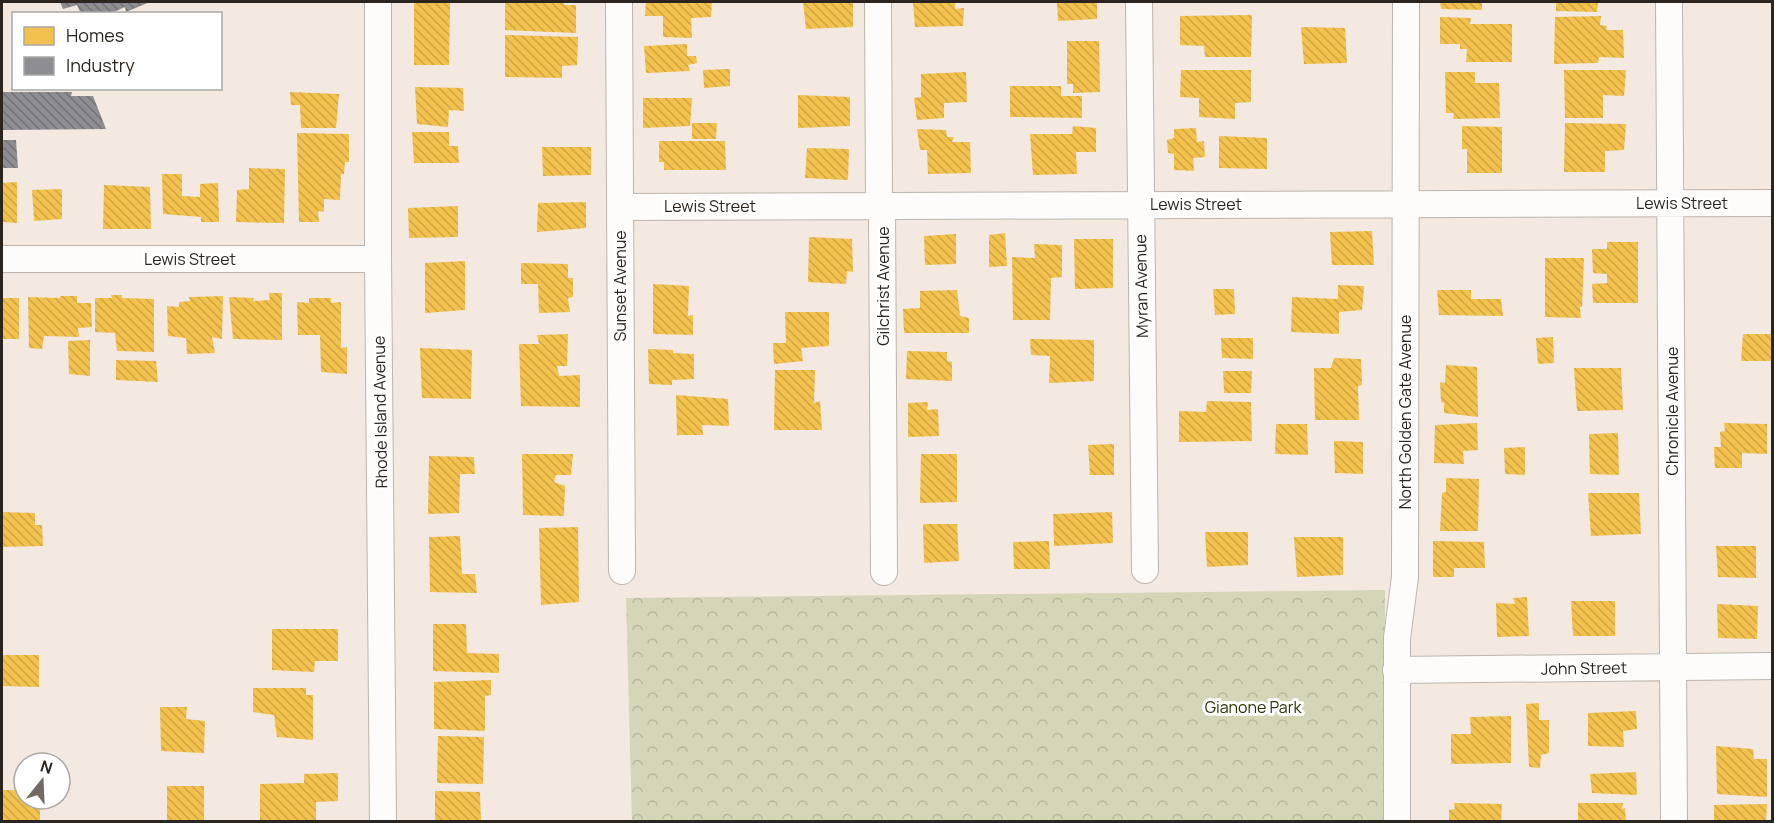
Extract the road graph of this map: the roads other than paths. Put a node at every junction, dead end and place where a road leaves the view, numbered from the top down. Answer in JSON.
{"nodes":[{"id":1,"x":378,"y":2,"type":"edge"},
{"id":2,"x":619,"y":2,"type":"edge"},
{"id":3,"x":878,"y":2,"type":"edge"},
{"id":4,"x":1139,"y":2,"type":"edge"},
{"id":5,"x":1406,"y":2,"type":"edge"},
{"id":6,"x":1669,"y":2,"type":"edge"},
{"id":7,"x":1773,"y":202,"type":"edge"},
{"id":8,"x":1140,"y":203,"type":"junction"},
{"id":9,"x":1670,"y":203,"type":"junction"},
{"id":10,"x":1406,"y":205,"type":"junction"},
{"id":11,"x":882,"y":206,"type":"junction"},
{"id":12,"x":620,"y":207,"type":"junction"},
{"id":13,"x":2,"y":259,"type":"edge"},
{"id":14,"x":378,"y":259,"type":"junction"},
{"id":15,"x":622,"y":570,"type":"dead end"},
{"id":16,"x":1145,"y":570,"type":"dead end"},
{"id":17,"x":884,"y":572,"type":"dead end"},
{"id":18,"x":1773,"y":666,"type":"edge"},
{"id":19,"x":1674,"y":668,"type":"junction"},
{"id":20,"x":1396,"y":670,"type":"junction"},
{"id":21,"x":383,"y":822,"type":"edge"},
{"id":22,"x":1397,"y":822,"type":"edge"},
{"id":23,"x":1674,"y":822,"type":"edge"}],
"edges":[{"from":1,"to":14,"type":"street","name":"Rhode Island Avenue"},
{"from":2,"to":12,"type":"street","name":"Sunset Avenue"},
{"from":3,"to":11,"type":"street","name":"Gilchrist Avenue"},
{"from":4,"to":8,"type":"street","name":"Myran Avenue"},
{"from":5,"to":10,"type":"street","name":"North Golden Gate Avenue"},
{"from":6,"to":9,"type":"street","name":"Chronicle Avenue"},
{"from":7,"to":9,"type":"street","name":"Lewis Street"},
{"from":8,"to":10,"type":"street","name":"Lewis Street"},
{"from":8,"to":11,"type":"street","name":"Lewis Street"},
{"from":8,"to":16,"type":"street","name":"Myran Avenue"},
{"from":9,"to":10,"type":"street","name":"Lewis Street"},
{"from":9,"to":19,"type":"street","name":"Chronicle Avenue"},
{"from":10,"to":20,"type":"street","name":"North Golden Gate Avenue"},
{"from":11,"to":12,"type":"street","name":"Lewis Street"},
{"from":11,"to":17,"type":"street","name":"Gilchrist Avenue"},
{"from":12,"to":15,"type":"street","name":"Sunset Avenue"},
{"from":13,"to":14,"type":"street","name":"Lewis Street"},
{"from":14,"to":21,"type":"street","name":"Rhode Island Avenue"},
{"from":18,"to":19,"type":"street","name":"John Street"},
{"from":19,"to":20,"type":"street","name":"John Street"},
{"from":19,"to":23,"type":"street","name":"Chronicle Avenue"},
{"from":20,"to":22,"type":"street","name":"North Golden Gate Avenue"}]}
